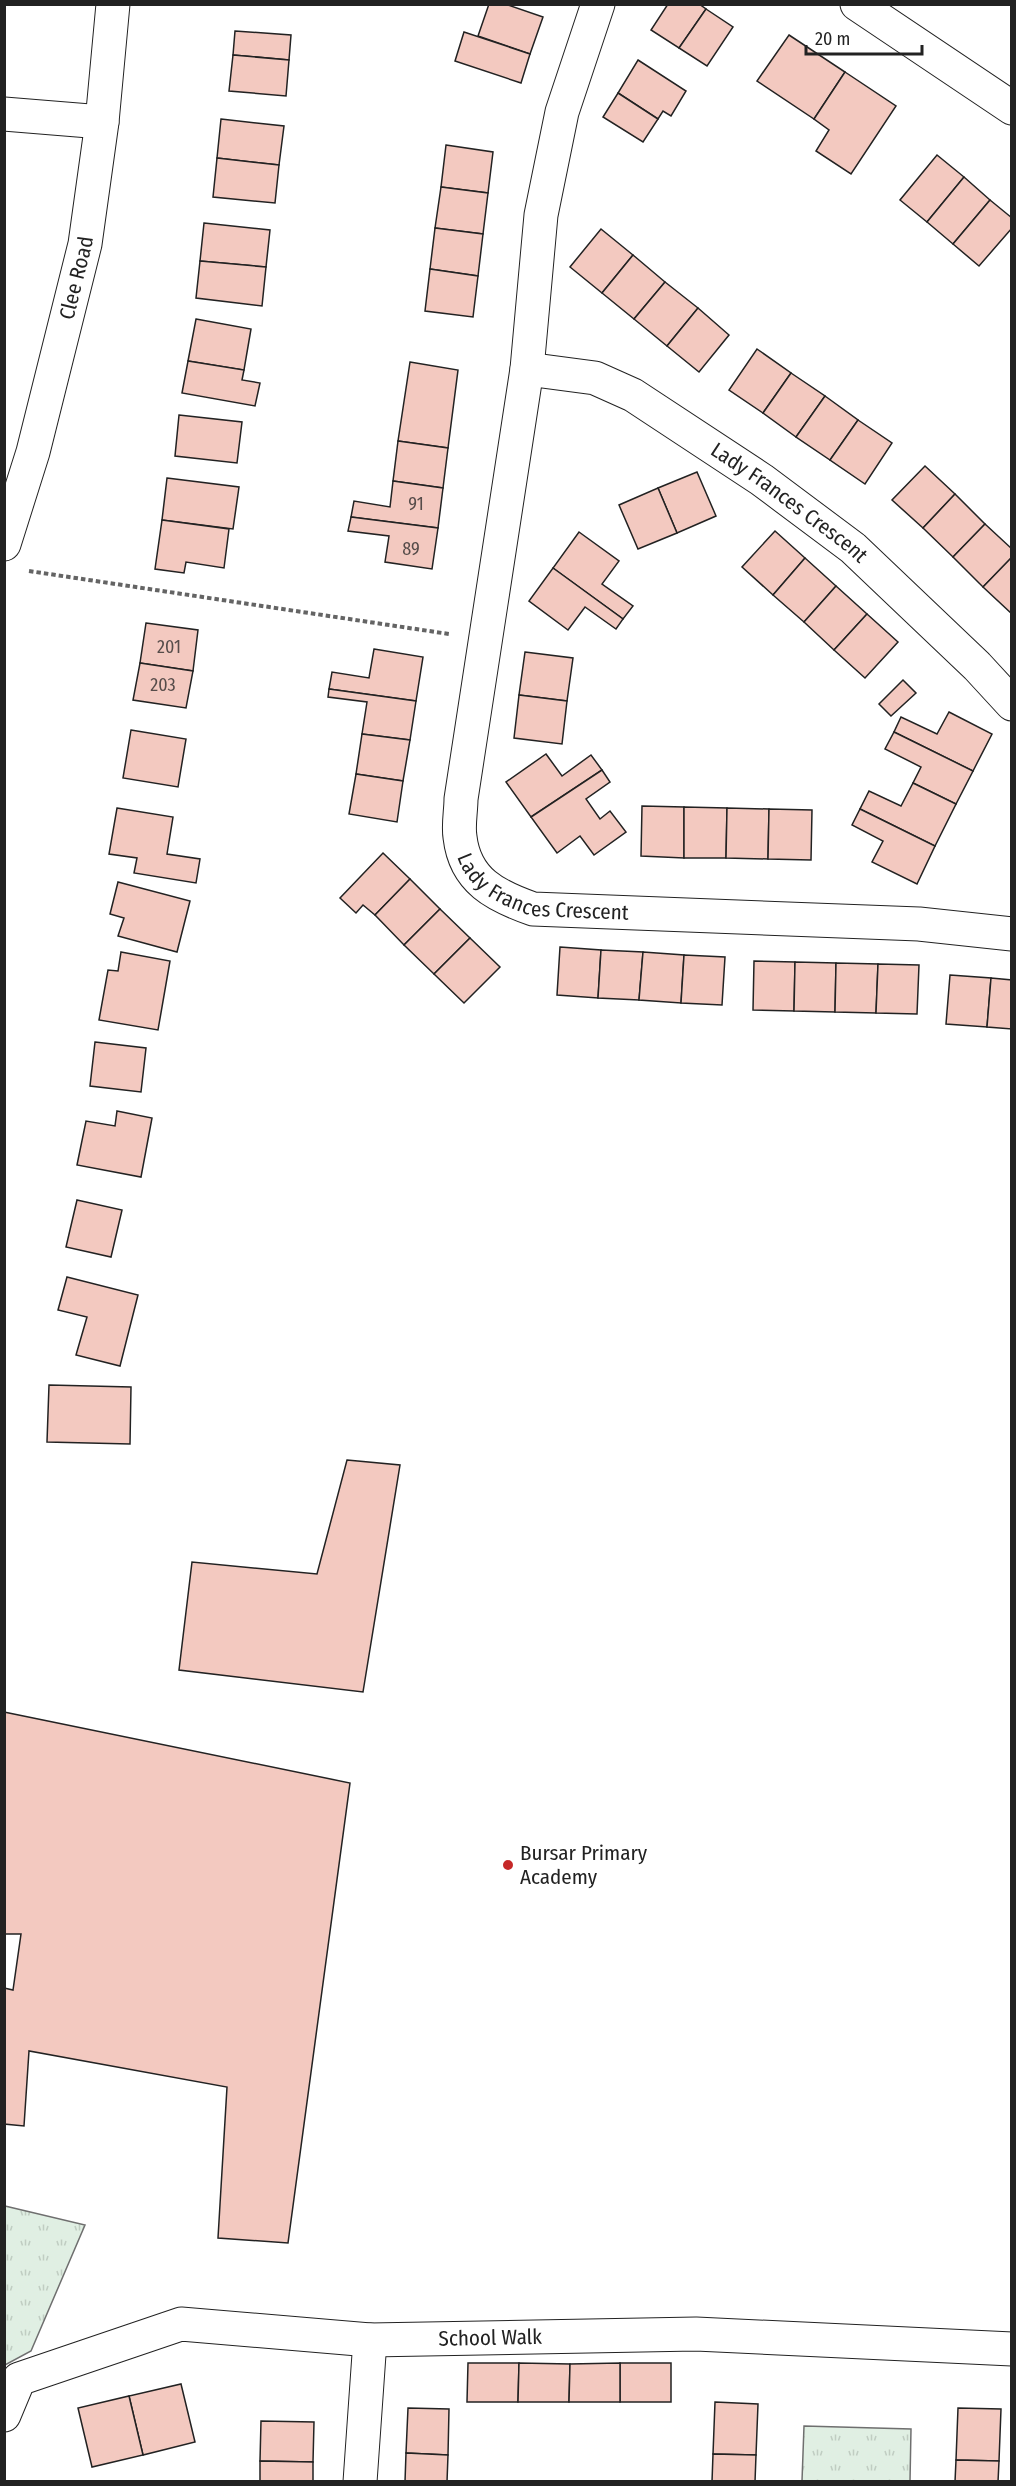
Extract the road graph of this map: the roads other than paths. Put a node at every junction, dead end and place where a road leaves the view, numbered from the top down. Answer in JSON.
{"nodes":[{"id":1,"x":113,"y":4,"type":"edge"},
{"id":2,"x":598,"y":4,"type":"edge"},
{"id":3,"x":856,"y":4,"type":"edge"},
{"id":4,"x":1011,"y":108,"type":"edge"},
{"id":5,"x":4,"y":114,"type":"edge"},
{"id":6,"x":102,"y":123,"type":"junction"},
{"id":7,"x":527,"y":369,"type":"junction"},
{"id":8,"x":4,"y":544,"type":"edge"},
{"id":9,"x":1011,"y":704,"type":"edge"},
{"id":10,"x":1011,"y":934,"type":"edge"},
{"id":11,"x":370,"y":2340,"type":"junction"},
{"id":12,"x":1011,"y":2349,"type":"edge"},
{"id":13,"x":4,"y":2415,"type":"edge"},
{"id":14,"x":360,"y":2481,"type":"edge"}],
"edges":[{"from":1,"to":6,"type":"street","name":"Clee Road"},
{"from":2,"to":7,"type":"street","name":"Lady Frances Crescent"},
{"from":3,"to":4,"type":"street"},
{"from":5,"to":6,"type":"street"},
{"from":6,"to":8,"type":"street","name":"Clee Road"},
{"from":7,"to":9,"type":"street","name":"Lady Frances Crescent"},
{"from":7,"to":10,"type":"street","name":"Lady Frances Crescent"},
{"from":11,"to":12,"type":"street","name":"School Walk"},
{"from":11,"to":13,"type":"street","name":"School Walk"},
{"from":11,"to":14,"type":"street"}]}
